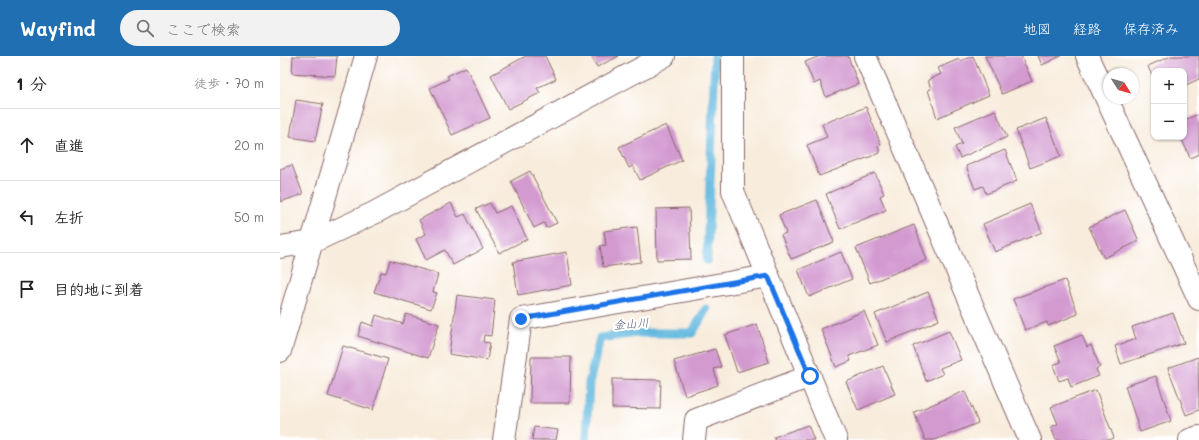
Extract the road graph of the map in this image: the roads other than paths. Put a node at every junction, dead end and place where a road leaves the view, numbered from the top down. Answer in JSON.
{"nodes":[{"id":1,"x":366,"y":56,"type":"edge"},
{"id":2,"x":664,"y":56,"type":"edge"},
{"id":3,"x":733,"y":56,"type":"edge"},
{"id":4,"x":865,"y":56,"type":"edge"},
{"id":5,"x":1087,"y":56,"type":"edge"},
{"id":6,"x":312,"y":242,"type":"junction"},
{"id":7,"x":280,"y":247,"type":"edge"},
{"id":8,"x":768,"y":276,"type":"junction"},
{"id":9,"x":1199,"y":299,"type":"edge"},
{"id":10,"x":280,"y":350,"type":"edge"},
{"id":11,"x":810,"y":376,"type":"junction"},
{"id":12,"x":1199,"y":437,"type":"edge"},
{"id":13,"x":504,"y":440,"type":"edge"},
{"id":14,"x":694,"y":440,"type":"edge"},
{"id":15,"x":836,"y":440,"type":"edge"},
{"id":16,"x":1030,"y":440,"type":"edge"},
{"id":17,"x":1190,"y":440,"type":"edge"}],
"edges":[{"from":1,"to":6,"type":"street"},
{"from":2,"to":6,"type":"street"},
{"from":3,"to":8,"type":"street"},
{"from":4,"to":16,"type":"street"},
{"from":5,"to":9,"type":"street"},
{"from":6,"to":7,"type":"street"},
{"from":6,"to":10,"type":"street"},
{"from":8,"to":11,"type":"street"},
{"from":8,"to":13,"type":"street"},
{"from":11,"to":14,"type":"street"},
{"from":11,"to":15,"type":"street"},
{"from":12,"to":17,"type":"street"}]}
